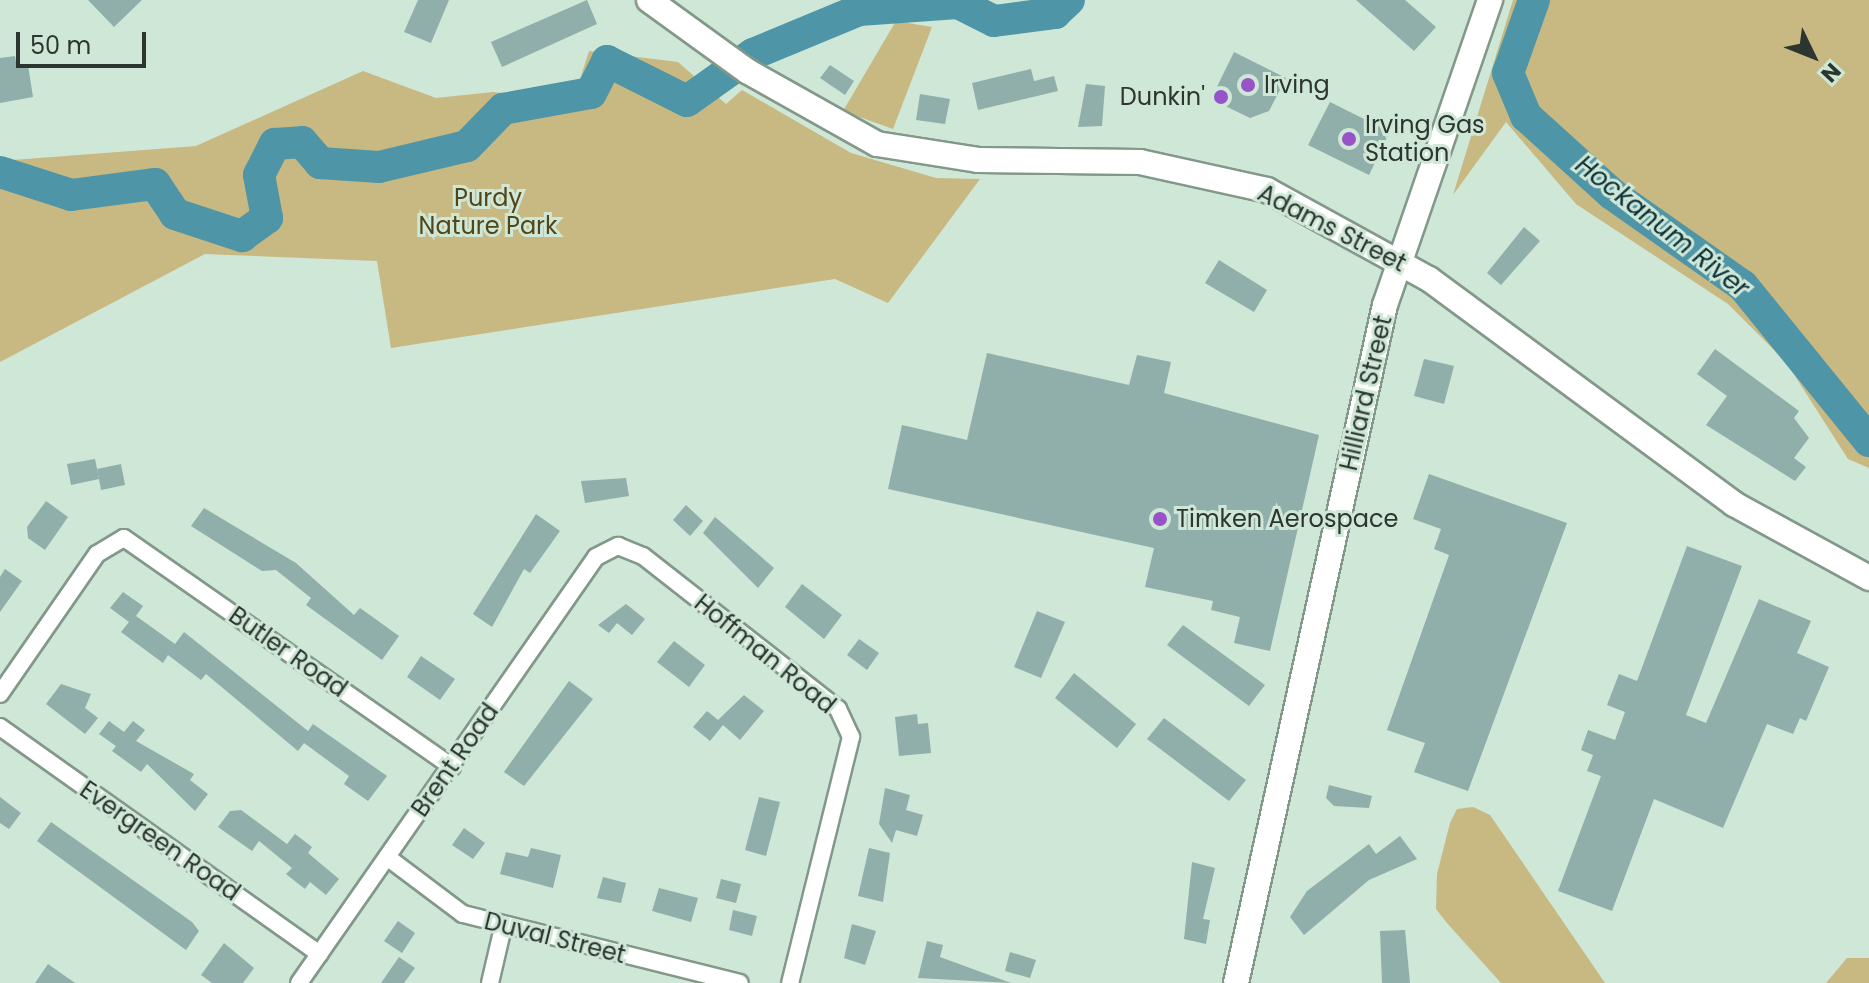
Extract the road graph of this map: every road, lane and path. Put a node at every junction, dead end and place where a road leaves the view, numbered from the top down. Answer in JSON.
{"nodes":[{"id":1,"x":649,"y":0,"type":"edge"},
{"id":2,"x":1490,"y":0,"type":"edge"},
{"id":3,"x":1399,"y":260,"type":"junction"},
{"id":4,"x":618,"y":546,"type":"joint"},
{"id":5,"x":1869,"y":578,"type":"edge"},
{"id":6,"x":0,"y":694,"type":"edge"},
{"id":7,"x":0,"y":727,"type":"edge"},
{"id":8,"x":452,"y":767,"type":"junction"},
{"id":9,"x":387,"y":857,"type":"junction"},
{"id":10,"x":503,"y":927,"type":"junction"},
{"id":11,"x":319,"y":954,"type":"junction"},
{"id":12,"x":299,"y":983,"type":"edge"},
{"id":13,"x":490,"y":983,"type":"edge"},
{"id":14,"x":740,"y":983,"type":"edge"},
{"id":15,"x":790,"y":983,"type":"edge"},
{"id":16,"x":1236,"y":983,"type":"edge"}],
"edges":[{"from":1,"to":3,"type":"main road","name":"Adams Street"},
{"from":2,"to":3,"type":"main road","name":"Hilliard Street"},
{"from":3,"to":5,"type":"main road","name":"Adams Street"},
{"from":3,"to":16,"type":"main road","name":"Hilliard Street"},
{"from":4,"to":8,"type":"street","name":"Brent Road"},
{"from":4,"to":15,"type":"street","name":"Hoffman Road"},
{"from":6,"to":8,"type":"street","name":"Butler Road"},
{"from":7,"to":11,"type":"street","name":"Evergreen Road"},
{"from":8,"to":9,"type":"street","name":"Brent Road"},
{"from":9,"to":10,"type":"street","name":"Duval Street"},
{"from":9,"to":11,"type":"street","name":"Brent Road"},
{"from":10,"to":13,"type":"street"},
{"from":10,"to":14,"type":"street","name":"Duval Street"},
{"from":11,"to":12,"type":"street","name":"Brent Road"}]}
